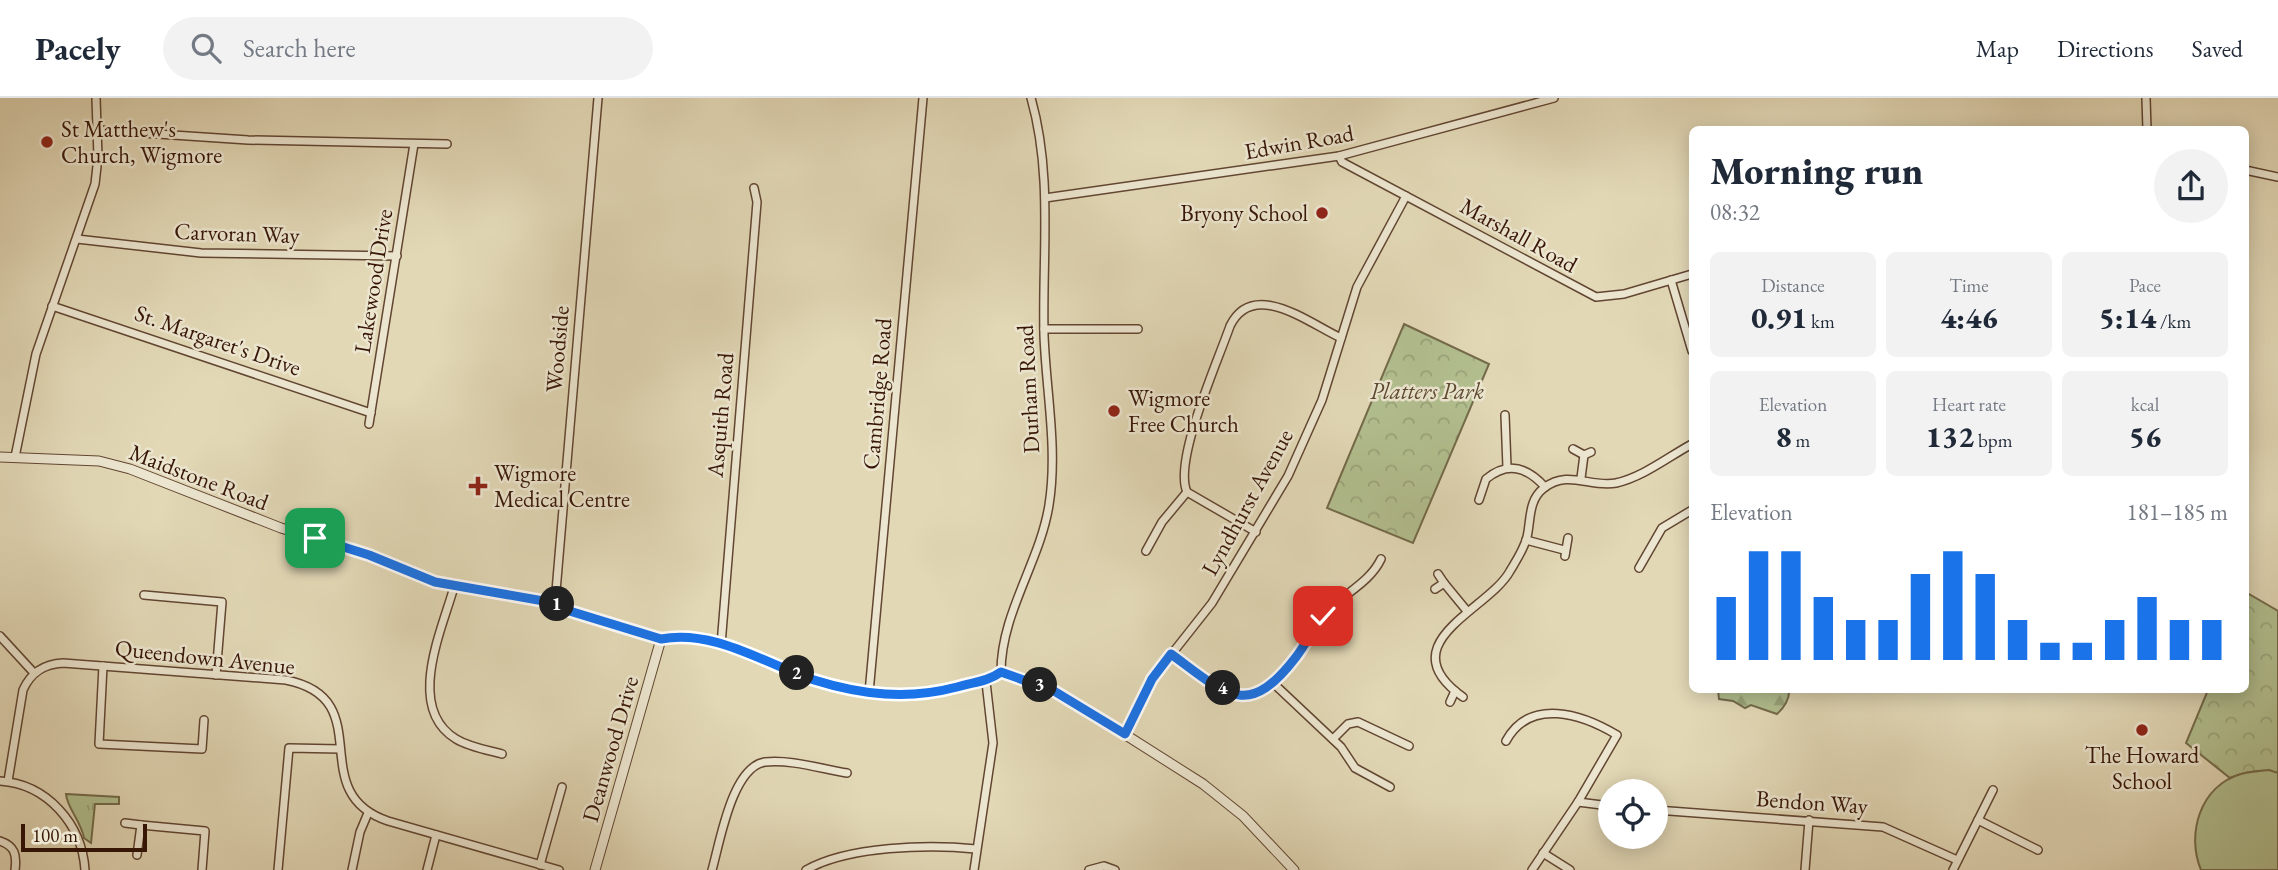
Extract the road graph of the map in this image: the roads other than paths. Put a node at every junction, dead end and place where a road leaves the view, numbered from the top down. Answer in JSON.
{"nodes":[{"id":1,"x":96,"y":98,"type":"edge"},
{"id":2,"x":598,"y":98,"type":"edge"},
{"id":3,"x":923,"y":98,"type":"edge"},
{"id":4,"x":1031,"y":98,"type":"edge"},
{"id":5,"x":1554,"y":98,"type":"edge"},
{"id":6,"x":2146,"y":98,"type":"edge"},
{"id":7,"x":1523,"y":102,"type":"edge"},
{"id":8,"x":2147,"y":126,"type":"edge"},
{"id":9,"x":98,"y":130,"type":"junction"},
{"id":10,"x":414,"y":144,"type":"junction"},
{"id":11,"x":447,"y":144,"type":"dead end"},
{"id":12,"x":1339,"y":156,"type":"junction"},
{"id":13,"x":2249,"y":171,"type":"edge"},
{"id":14,"x":2278,"y":177,"type":"edge"},
{"id":15,"x":754,"y":188,"type":"dead end"},
{"id":16,"x":1406,"y":196,"type":"junction"},
{"id":17,"x":1045,"y":198,"type":"junction"},
{"id":18,"x":77,"y":239,"type":"junction"},
{"id":19,"x":397,"y":257,"type":"junction"},
{"id":20,"x":1689,"y":275,"type":"edge"},
{"id":21,"x":1671,"y":280,"type":"junction"},
{"id":22,"x":52,"y":306,"type":"junction"},
{"id":23,"x":1044,"y":329,"type":"junction"},
{"id":24,"x":1139,"y":329,"type":"dead end"},
{"id":25,"x":1341,"y":338,"type":"junction"},
{"id":26,"x":1689,"y":341,"type":"edge"},
{"id":27,"x":372,"y":413,"type":"junction"},
{"id":28,"x":1505,"y":415,"type":"dead end"},
{"id":29,"x":369,"y":424,"type":"dead end"},
{"id":30,"x":1689,"y":446,"type":"edge"},
{"id":31,"x":1573,"y":449,"type":"dead end"},
{"id":32,"x":0,"y":457,"type":"edge"},
{"id":33,"x":15,"y":457,"type":"junction"},
{"id":34,"x":1507,"y":467,"type":"junction"},
{"id":35,"x":1581,"y":478,"type":"junction"},
{"id":36,"x":1545,"y":487,"type":"junction"},
{"id":37,"x":1188,"y":492,"type":"junction"},
{"id":38,"x":1479,"y":500,"type":"dead end"},
{"id":39,"x":1689,"y":512,"type":"edge"},
{"id":40,"x":1256,"y":532,"type":"junction"},
{"id":41,"x":1568,"y":538,"type":"dead end"},
{"id":42,"x":1526,"y":540,"type":"junction"},
{"id":43,"x":1146,"y":551,"type":"dead end"},
{"id":44,"x":1381,"y":559,"type":"dead end"},
{"id":45,"x":1639,"y":568,"type":"dead end"},
{"id":46,"x":1438,"y":574,"type":"dead end"},
{"id":47,"x":1444,"y":583,"type":"junction"},
{"id":48,"x":454,"y":587,"type":"junction"},
{"id":49,"x":1435,"y":589,"type":"dead end"},
{"id":50,"x":144,"y":595,"type":"dead end"},
{"id":51,"x":555,"y":603,"type":"junction"},
{"id":52,"x":1467,"y":611,"type":"junction"},
{"id":53,"x":0,"y":636,"type":"edge"},
{"id":54,"x":661,"y":639,"type":"junction"},
{"id":55,"x":721,"y":645,"type":"junction"},
{"id":56,"x":1171,"y":654,"type":"junction"},
{"id":57,"x":103,"y":666,"type":"junction"},
{"id":58,"x":1001,"y":672,"type":"junction"},
{"id":59,"x":34,"y":673,"type":"junction"},
{"id":60,"x":216,"y":675,"type":"junction"},
{"id":61,"x":986,"y":682,"type":"junction"},
{"id":62,"x":1273,"y":683,"type":"junction"},
{"id":63,"x":1455,"y":691,"type":"junction"},
{"id":64,"x":869,"y":693,"type":"junction"},
{"id":65,"x":1463,"y":697,"type":"dead end"},
{"id":66,"x":1450,"y":702,"type":"dead end"},
{"id":67,"x":204,"y":720,"type":"dead end"},
{"id":68,"x":1125,"y":734,"type":"junction"},
{"id":69,"x":1333,"y":739,"type":"junction"},
{"id":70,"x":1506,"y":741,"type":"dead end"},
{"id":71,"x":1409,"y":746,"type":"dead end"},
{"id":72,"x":340,"y":748,"type":"junction"},
{"id":73,"x":502,"y":754,"type":"dead end"},
{"id":74,"x":847,"y":773,"type":"dead end"},
{"id":75,"x":4,"y":781,"type":"edge"},
{"id":76,"x":562,"y":787,"type":"dead end"},
{"id":77,"x":1390,"y":787,"type":"dead end"},
{"id":78,"x":1993,"y":790,"type":"dead end"},
{"id":79,"x":1578,"y":802,"type":"junction"},
{"id":80,"x":1598,"y":804,"type":"edge"},
{"id":81,"x":1668,"y":811,"type":"edge"},
{"id":82,"x":368,"y":813,"type":"junction"},
{"id":83,"x":1809,"y":820,"type":"junction"},
{"id":84,"x":1978,"y":820,"type":"junction"},
{"id":85,"x":125,"y":823,"type":"dead end"},
{"id":86,"x":141,"y":825,"type":"junction"},
{"id":87,"x":436,"y":835,"type":"junction"},
{"id":88,"x":0,"y":841,"type":"edge"},
{"id":89,"x":976,"y":849,"type":"junction"},
{"id":90,"x":2038,"y":850,"type":"dead end"},
{"id":91,"x":1544,"y":853,"type":"junction"},
{"id":92,"x":136,"y":855,"type":"dead end"},
{"id":93,"x":1957,"y":860,"type":"junction"},
{"id":94,"x":540,"y":865,"type":"junction"},
{"id":95,"x":15,"y":870,"type":"edge"},
{"id":96,"x":86,"y":870,"type":"edge"},
{"id":97,"x":202,"y":870,"type":"edge"},
{"id":98,"x":278,"y":870,"type":"edge"},
{"id":99,"x":352,"y":870,"type":"edge"},
{"id":100,"x":427,"y":870,"type":"edge"},
{"id":101,"x":559,"y":870,"type":"edge"},
{"id":102,"x":595,"y":870,"type":"edge"},
{"id":103,"x":712,"y":870,"type":"edge"},
{"id":104,"x":806,"y":870,"type":"edge"},
{"id":105,"x":974,"y":870,"type":"edge"},
{"id":106,"x":1089,"y":870,"type":"edge"},
{"id":107,"x":1115,"y":870,"type":"edge"},
{"id":108,"x":1294,"y":870,"type":"edge"},
{"id":109,"x":1532,"y":870,"type":"edge"},
{"id":110,"x":1570,"y":870,"type":"edge"},
{"id":111,"x":1805,"y":870,"type":"edge"},
{"id":112,"x":1953,"y":870,"type":"edge"}],
"edges":[{"from":1,"to":9,"type":"street"},
{"from":2,"to":51,"type":"street","name":"Woodside"},
{"from":3,"to":64,"type":"street","name":"Cambridge Road"},
{"from":4,"to":17,"type":"street","name":"Durham Road"},
{"from":5,"to":7,"type":"street","name":"Edwin Road"},
{"from":6,"to":8,"type":"street"},
{"from":7,"to":12,"type":"street","name":"Edwin Road"},
{"from":9,"to":10,"type":"street"},
{"from":9,"to":18,"type":"street"},
{"from":10,"to":11,"type":"street"},
{"from":10,"to":19,"type":"street","name":"Lakewood Drive"},
{"from":12,"to":16,"type":"street","name":"Marshall Road"},
{"from":12,"to":17,"type":"street","name":"Edwin Road"},
{"from":13,"to":14,"type":"street"},
{"from":15,"to":55,"type":"street","name":"Asquith Road"},
{"from":16,"to":21,"type":"street","name":"Marshall Road"},
{"from":16,"to":25,"type":"street","name":"Lyndhurst Avenue"},
{"from":17,"to":23,"type":"street","name":"Durham Road"},
{"from":18,"to":19,"type":"street","name":"Carvoran Way"},
{"from":18,"to":22,"type":"street"},
{"from":19,"to":27,"type":"street","name":"Lakewood Drive"},
{"from":20,"to":21,"type":"street","name":"Marshall Road"},
{"from":21,"to":26,"type":"street"},
{"from":22,"to":27,"type":"street","name":"St. Margaret's Drive"},
{"from":22,"to":33,"type":"street"},
{"from":23,"to":24,"type":"street"},
{"from":23,"to":58,"type":"street","name":"Durham Road"},
{"from":25,"to":37,"type":"street"},
{"from":25,"to":40,"type":"street","name":"Lyndhurst Avenue"},
{"from":27,"to":29,"type":"street","name":"Lakewood Drive"},
{"from":28,"to":34,"type":"street"},
{"from":30,"to":35,"type":"street"},
{"from":31,"to":35,"type":"street"},
{"from":32,"to":33,"type":"street","name":"Maidstone Road"},
{"from":33,"to":48,"type":"street","name":"Maidstone Road"},
{"from":34,"to":36,"type":"street"},
{"from":34,"to":38,"type":"street"},
{"from":35,"to":36,"type":"street"},
{"from":36,"to":42,"type":"street"},
{"from":37,"to":40,"type":"street"},
{"from":37,"to":43,"type":"street"},
{"from":39,"to":45,"type":"street"},
{"from":40,"to":56,"type":"street","name":"Lyndhurst Avenue"},
{"from":41,"to":42,"type":"street"},
{"from":42,"to":52,"type":"street"},
{"from":44,"to":62,"type":"street"},
{"from":46,"to":47,"type":"street"},
{"from":47,"to":49,"type":"street"},
{"from":47,"to":52,"type":"street"},
{"from":48,"to":51,"type":"street","name":"Maidstone Road"},
{"from":48,"to":73,"type":"street"},
{"from":50,"to":60,"type":"street"},
{"from":51,"to":54,"type":"street","name":"Maidstone Road"},
{"from":52,"to":63,"type":"street"},
{"from":53,"to":59,"type":"street"},
{"from":54,"to":55,"type":"street","name":"Maidstone Road"},
{"from":54,"to":102,"type":"street","name":"Deanwood Drive"},
{"from":55,"to":64,"type":"street","name":"Maidstone Road"},
{"from":56,"to":62,"type":"street"},
{"from":56,"to":68,"type":"street","name":"Lyndhurst Avenue"},
{"from":57,"to":59,"type":"street","name":"Queendown Avenue"},
{"from":57,"to":60,"type":"street","name":"Queendown Avenue"},
{"from":57,"to":67,"type":"street"},
{"from":58,"to":61,"type":"street","name":"Maidstone Road"},
{"from":58,"to":68,"type":"street"},
{"from":59,"to":75,"type":"street"},
{"from":60,"to":72,"type":"street","name":"Queendown Avenue"},
{"from":61,"to":64,"type":"street","name":"Maidstone Road"},
{"from":61,"to":89,"type":"street"},
{"from":62,"to":69,"type":"street"},
{"from":63,"to":65,"type":"street"},
{"from":63,"to":66,"type":"street"},
{"from":68,"to":108,"type":"street"},
{"from":69,"to":71,"type":"street"},
{"from":69,"to":77,"type":"street"},
{"from":70,"to":79,"type":"street"},
{"from":72,"to":82,"type":"street","name":"Queendown Avenue"},
{"from":72,"to":98,"type":"street"},
{"from":74,"to":103,"type":"street"},
{"from":75,"to":96,"type":"street"},
{"from":76,"to":94,"type":"street"},
{"from":78,"to":84,"type":"street"},
{"from":79,"to":80,"type":"street"},
{"from":79,"to":91,"type":"street"},
{"from":81,"to":83,"type":"street","name":"Bendon Way"},
{"from":82,"to":87,"type":"street"},
{"from":82,"to":99,"type":"street"},
{"from":83,"to":93,"type":"street","name":"Bendon Way"},
{"from":83,"to":111,"type":"street"},
{"from":84,"to":90,"type":"street"},
{"from":84,"to":93,"type":"street"},
{"from":85,"to":86,"type":"street"},
{"from":86,"to":92,"type":"street"},
{"from":86,"to":97,"type":"street"},
{"from":87,"to":94,"type":"street"},
{"from":87,"to":100,"type":"street"},
{"from":88,"to":95,"type":"street"},
{"from":89,"to":104,"type":"street"},
{"from":89,"to":105,"type":"street"},
{"from":91,"to":109,"type":"street"},
{"from":91,"to":110,"type":"street"},
{"from":93,"to":112,"type":"street"},
{"from":94,"to":101,"type":"street"},
{"from":106,"to":107,"type":"street"}]}
